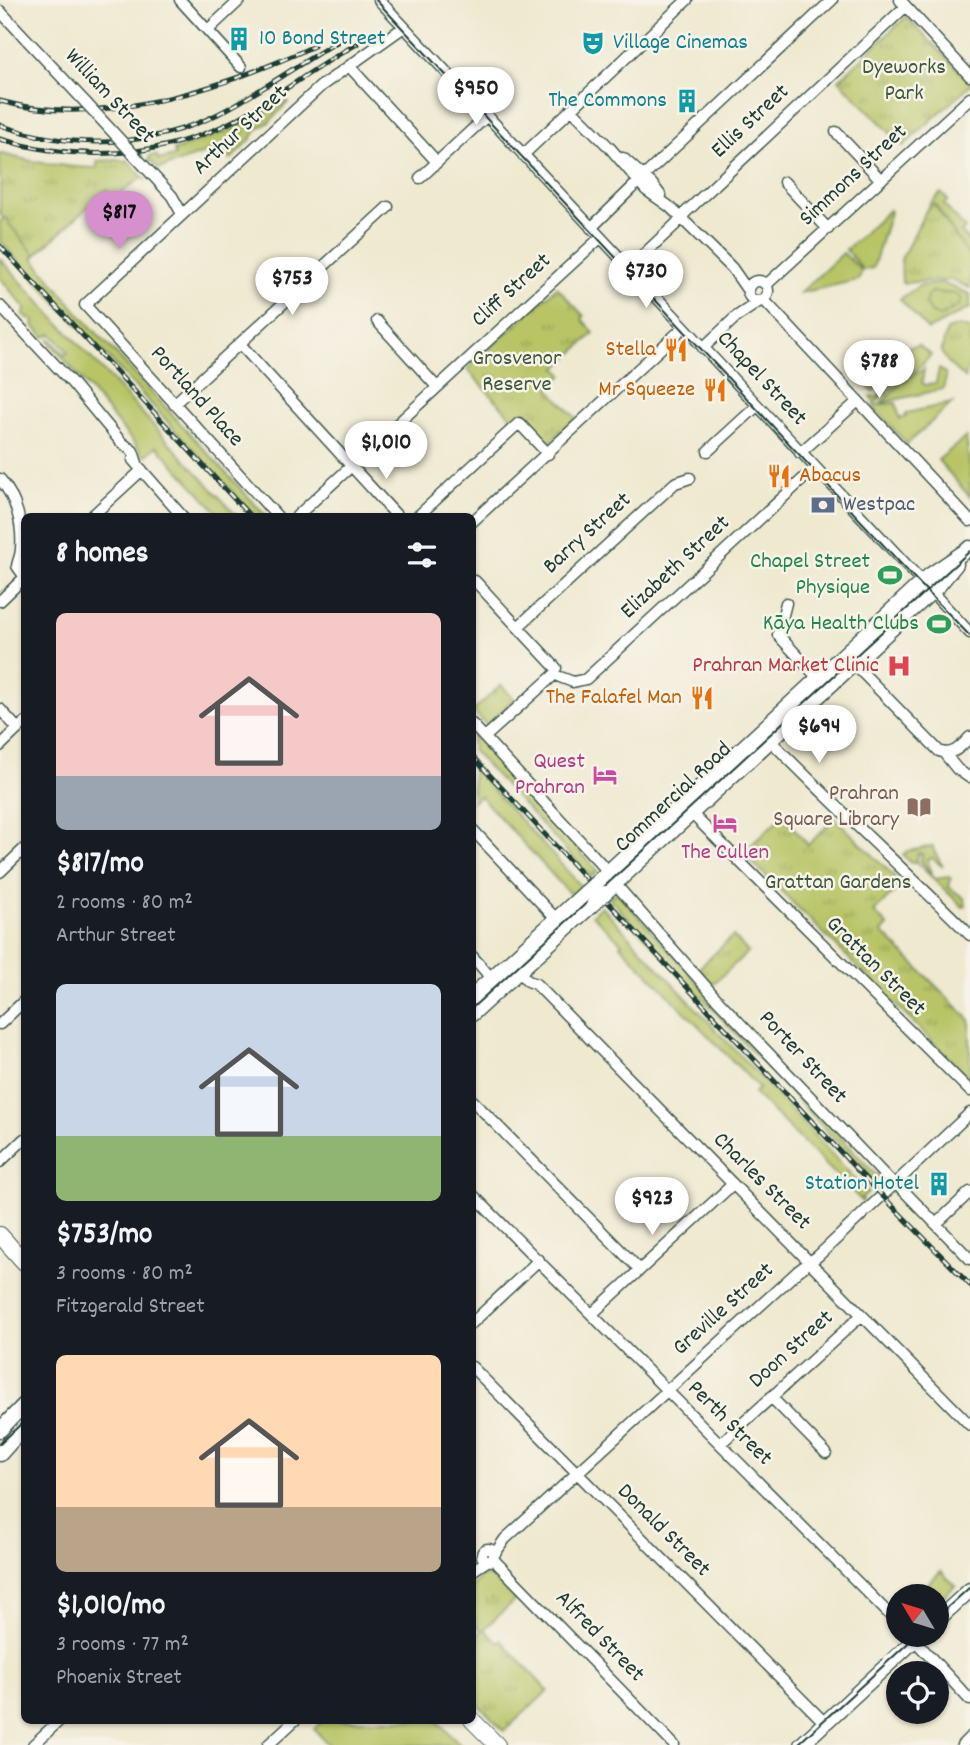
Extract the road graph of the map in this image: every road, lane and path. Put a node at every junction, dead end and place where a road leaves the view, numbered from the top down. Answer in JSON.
{"nodes":[{"id":1,"x":180,"y":0,"type":"edge"},
{"id":2,"x":240,"y":0,"type":"edge"},
{"id":3,"x":379,"y":0,"type":"edge"},
{"id":4,"x":687,"y":0,"type":"edge"},
{"id":5,"x":832,"y":0,"type":"edge"},
{"id":6,"x":902,"y":4,"type":"edge"},
{"id":7,"x":0,"y":11,"type":"edge"},
{"id":8,"x":404,"y":27,"type":"junction"},
{"id":9,"x":208,"y":30,"type":"junction"},
{"id":10,"x":349,"y":66,"type":"junction"},
{"id":11,"x":241,"y":67,"type":"dead end"},
{"id":12,"x":970,"y":76,"type":"edge"},
{"id":13,"x":970,"y":98,"type":"edge"},
{"id":14,"x":571,"y":109,"type":"junction"},
{"id":15,"x":487,"y":116,"type":"junction"},
{"id":16,"x":836,"y":132,"type":"dead end"},
{"id":17,"x":523,"y":155,"type":"junction"},
{"id":18,"x":438,"y":162,"type":"junction"},
{"id":19,"x":420,"y":178,"type":"dead end"},
{"id":20,"x":641,"y":179,"type":"junction"},
{"id":21,"x":881,"y":180,"type":"junction"},
{"id":22,"x":784,"y":182,"type":"dead end"},
{"id":23,"x":388,"y":207,"type":"dead end"},
{"id":24,"x":182,"y":214,"type":"junction"},
{"id":25,"x":681,"y":218,"type":"junction"},
{"id":26,"x":590,"y":228,"type":"junction"},
{"id":27,"x":828,"y":229,"type":"junction"},
{"id":28,"x":600,"y":238,"type":"junction"},
{"id":29,"x":629,"y":268,"type":"junction"},
{"id":30,"x":732,"y":268,"type":"junction"},
{"id":31,"x":763,"y":283,"type":"junction"},
{"id":32,"x":748,"y":292,"type":"junction"},
{"id":33,"x":762,"y":300,"type":"junction"},
{"id":34,"x":85,"y":305,"type":"joint"},
{"id":35,"x":0,"y":306,"type":"edge"},
{"id":36,"x":736,"y":317,"type":"junction"},
{"id":37,"x":377,"y":321,"type":"dead end"},
{"id":38,"x":684,"y":327,"type":"junction"},
{"id":39,"x":240,"y":344,"type":"junction"},
{"id":40,"x":703,"y":348,"type":"junction"},
{"id":41,"x":438,"y":387,"type":"junction"},
{"id":42,"x":858,"y":401,"type":"junction"},
{"id":43,"x":174,"y":404,"type":"junction"},
{"id":44,"x":757,"y":406,"type":"junction"},
{"id":45,"x":708,"y":451,"type":"dead end"},
{"id":46,"x":800,"y":453,"type":"junction"},
{"id":47,"x":548,"y":454,"type":"junction"},
{"id":48,"x":140,"y":467,"type":"junction"},
{"id":49,"x":352,"y":467,"type":"junction"},
{"id":50,"x":815,"y":468,"type":"junction"},
{"id":51,"x":690,"y":478,"type":"dead end"},
{"id":52,"x":0,"y":479,"type":"edge"},
{"id":53,"x":95,"y":513,"type":"edge"},
{"id":54,"x":179,"y":513,"type":"edge"},
{"id":55,"x":274,"y":513,"type":"edge"},
{"id":56,"x":300,"y":513,"type":"edge"},
{"id":57,"x":394,"y":513,"type":"edge"},
{"id":58,"x":421,"y":513,"type":"edge"},
{"id":59,"x":476,"y":518,"type":"edge"},
{"id":60,"x":970,"y":521,"type":"edge"},
{"id":61,"x":21,"y":539,"type":"edge"},
{"id":62,"x":969,"y":549,"type":"edge"},
{"id":63,"x":21,"y":580,"type":"edge"},
{"id":64,"x":476,"y":581,"type":"edge"},
{"id":65,"x":926,"y":588,"type":"junction"},
{"id":66,"x":0,"y":601,"type":"edge"},
{"id":67,"x":786,"y":603,"type":"dead end"},
{"id":68,"x":518,"y":627,"type":"junction"},
{"id":69,"x":970,"y":633,"type":"edge"},
{"id":70,"x":853,"y":663,"type":"junction"},
{"id":71,"x":556,"y":674,"type":"junction"},
{"id":72,"x":819,"y":679,"type":"junction"},
{"id":73,"x":0,"y":709,"type":"edge"},
{"id":74,"x":21,"y":726,"type":"edge"},
{"id":75,"x":476,"y":728,"type":"edge"},
{"id":76,"x":485,"y":737,"type":"junction"},
{"id":77,"x":970,"y":737,"type":"edge"},
{"id":78,"x":768,"y":738,"type":"junction"},
{"id":79,"x":0,"y":746,"type":"edge"},
{"id":80,"x":946,"y":753,"type":"junction"},
{"id":81,"x":970,"y":778,"type":"edge"},
{"id":82,"x":691,"y":813,"type":"junction"},
{"id":83,"x":476,"y":833,"type":"edge"},
{"id":84,"x":21,"y":852,"type":"edge"},
{"id":85,"x":0,"y":872,"type":"edge"},
{"id":86,"x":602,"y":886,"type":"junction"},
{"id":87,"x":556,"y":919,"type":"junction"},
{"id":88,"x":970,"y":935,"type":"edge"},
{"id":89,"x":476,"y":960,"type":"edge"},
{"id":90,"x":519,"y":972,"type":"junction"},
{"id":91,"x":492,"y":978,"type":"junction"},
{"id":92,"x":476,"y":992,"type":"edge"},
{"id":93,"x":21,"y":1004,"type":"edge"},
{"id":94,"x":476,"y":1010,"type":"edge"},
{"id":95,"x":0,"y":1024,"type":"edge"},
{"id":96,"x":970,"y":1091,"type":"edge"},
{"id":97,"x":476,"y":1104,"type":"edge"},
{"id":98,"x":970,"y":1113,"type":"edge"},
{"id":99,"x":21,"y":1142,"type":"edge"},
{"id":100,"x":0,"y":1162,"type":"edge"},
{"id":101,"x":733,"y":1184,"type":"junction"},
{"id":102,"x":894,"y":1185,"type":"junction"},
{"id":103,"x":970,"y":1192,"type":"edge"},
{"id":104,"x":476,"y":1198,"type":"edge"},
{"id":105,"x":936,"y":1224,"type":"junction"},
{"id":106,"x":0,"y":1235,"type":"edge"},
{"id":107,"x":21,"y":1259,"type":"edge"},
{"id":108,"x":970,"y":1259,"type":"edge"},
{"id":109,"x":539,"y":1260,"type":"junction"},
{"id":110,"x":810,"y":1262,"type":"junction"},
{"id":111,"x":640,"y":1270,"type":"junction"},
{"id":112,"x":592,"y":1314,"type":"junction"},
{"id":113,"x":862,"y":1315,"type":"junction"},
{"id":114,"x":476,"y":1319,"type":"edge"},
{"id":115,"x":476,"y":1371,"type":"edge"},
{"id":116,"x":666,"y":1390,"type":"junction"},
{"id":117,"x":771,"y":1398,"type":"junction"},
{"id":118,"x":21,"y":1408,"type":"edge"},
{"id":119,"x":970,"y":1425,"type":"edge"},
{"id":120,"x":0,"y":1430,"type":"edge"},
{"id":121,"x":21,"y":1430,"type":"edge"},
{"id":122,"x":720,"y":1444,"type":"junction"},
{"id":123,"x":826,"y":1453,"type":"dead end"},
{"id":124,"x":0,"y":1454,"type":"edge"},
{"id":125,"x":577,"y":1473,"type":"junction"},
{"id":126,"x":476,"y":1544,"type":"edge"},
{"id":127,"x":488,"y":1555,"type":"junction"},
{"id":128,"x":476,"y":1562,"type":"edge"},
{"id":129,"x":476,"y":1567,"type":"edge"},
{"id":130,"x":970,"y":1590,"type":"edge"},
{"id":131,"x":949,"y":1609,"type":"edge"},
{"id":132,"x":886,"y":1611,"type":"edge"},
{"id":133,"x":905,"y":1647,"type":"edge"},
{"id":134,"x":924,"y":1647,"type":"edge"},
{"id":135,"x":970,"y":1700,"type":"edge"},
{"id":136,"x":825,"y":1723,"type":"junction"},
{"id":137,"x":56,"y":1724,"type":"edge"},
{"id":138,"x":291,"y":1724,"type":"edge"},
{"id":139,"x":476,"y":1724,"type":"edge"},
{"id":140,"x":970,"y":1737,"type":"edge"},
{"id":141,"x":33,"y":1745,"type":"edge"},
{"id":142,"x":268,"y":1745,"type":"edge"},
{"id":143,"x":497,"y":1745,"type":"edge"},
{"id":144,"x":674,"y":1745,"type":"edge"},
{"id":145,"x":801,"y":1745,"type":"edge"},
{"id":146,"x":962,"y":1745,"type":"edge"}],
"edges":[{"from":1,"to":9,"type":"street"},
{"from":2,"to":9,"type":"street"},
{"from":3,"to":8,"type":"street","name":"Chapel Street"},
{"from":4,"to":14,"type":"street"},
{"from":5,"to":20,"type":"street"},
{"from":6,"to":12,"type":"street"},
{"from":6,"to":25,"type":"street","name":"Ellis Street"},
{"from":7,"to":24,"type":"street","name":"William Street","bridge":true},
{"from":8,"to":10,"type":"street","name":"Arthur Street"},
{"from":8,"to":15,"type":"street","name":"Chapel Street"},
{"from":9,"to":11,"type":"street"},
{"from":10,"to":18,"type":"street"},
{"from":10,"to":24,"type":"street","name":"Arthur Street"},
{"from":13,"to":21,"type":"street","name":"Simmons Street"},
{"from":14,"to":17,"type":"street"},
{"from":14,"to":20,"type":"street"},
{"from":15,"to":17,"type":"street","name":"Chapel Street"},
{"from":15,"to":18,"type":"street"},
{"from":16,"to":21,"type":"street"},
{"from":17,"to":26,"type":"street","name":"Chapel Street"},
{"from":18,"to":19,"type":"street"},
{"from":20,"to":25,"type":"street"},
{"from":20,"to":26,"type":"street"},
{"from":21,"to":27,"type":"street","name":"Simmons Street"},
{"from":22,"to":27,"type":"street"},
{"from":23,"to":39,"type":"street"},
{"from":24,"to":34,"type":"street","name":"Arthur Street"},
{"from":25,"to":29,"type":"street","name":"Ellis Street"},
{"from":25,"to":30,"type":"street"},
{"from":26,"to":28,"type":"street","name":"Chapel Street"},
{"from":27,"to":31,"type":"street","name":"Simmons Street"},
{"from":28,"to":29,"type":"street","name":"Chapel Street"},
{"from":28,"to":41,"type":"street","name":"Cliff Street"},
{"from":29,"to":38,"type":"street","name":"Chapel Street"},
{"from":30,"to":31,"type":"street"},
{"from":30,"to":32,"type":"street"},
{"from":31,"to":32,"type":"street"},
{"from":31,"to":33,"type":"street"},
{"from":32,"to":33,"type":"street"},
{"from":32,"to":36,"type":"street"},
{"from":33,"to":36,"type":"street"},
{"from":33,"to":42,"type":"street"},
{"from":34,"to":43,"type":"street","name":"Portland Place"},
{"from":35,"to":48,"type":"street"},
{"from":36,"to":40,"type":"street"},
{"from":37,"to":41,"type":"street"},
{"from":38,"to":40,"type":"street","name":"Chapel Street"},
{"from":38,"to":47,"type":"street"},
{"from":39,"to":43,"type":"street"},
{"from":39,"to":49,"type":"street"},
{"from":40,"to":44,"type":"street","name":"Chapel Street"},
{"from":41,"to":49,"type":"street","name":"Cliff Street"},
{"from":42,"to":46,"type":"street"},
{"from":42,"to":60,"type":"street"},
{"from":43,"to":55,"type":"street","name":"Portland Place"},
{"from":44,"to":45,"type":"street"},
{"from":44,"to":46,"type":"street","name":"Chapel Street"},
{"from":46,"to":50,"type":"street","name":"Chapel Street"},
{"from":47,"to":58,"type":"street"},
{"from":47,"to":59,"type":"street"},
{"from":48,"to":53,"type":"street"},
{"from":48,"to":54,"type":"street"},
{"from":49,"to":56,"type":"street","name":"Cliff Street"},
{"from":49,"to":57,"type":"street"},
{"from":50,"to":65,"type":"street","name":"Chapel Street"},
{"from":50,"to":71,"type":"street","name":"Elizabeth Street"},
{"from":51,"to":68,"type":"street","name":"Barry Street"},
{"from":52,"to":61,"type":"street"},
{"from":62,"to":65,"type":"main road","name":"Commercial Road"},
{"from":63,"to":66,"type":"street"},
{"from":64,"to":68,"type":"street"},
{"from":65,"to":69,"type":"street","name":"Chapel Street"},
{"from":65,"to":70,"type":"main road","name":"Commercial Road"},
{"from":65,"to":72,"type":"main road","name":"Commercial Road"},
{"from":67,"to":72,"type":"street"},
{"from":68,"to":71,"type":"street"},
{"from":70,"to":78,"type":"main road","name":"Commercial Road"},
{"from":70,"to":80,"type":"street"},
{"from":71,"to":76,"type":"street"},
{"from":72,"to":86,"type":"main road","name":"Commercial Road"},
{"from":73,"to":74,"type":"street"},
{"from":74,"to":79,"type":"street"},
{"from":75,"to":76,"type":"street","name":"Porter Street"},
{"from":76,"to":86,"type":"street","name":"Porter Street"},
{"from":77,"to":80,"type":"street"},
{"from":78,"to":82,"type":"main road","name":"Commercial Road"},
{"from":78,"to":88,"type":"street"},
{"from":80,"to":81,"type":"street"},
{"from":82,"to":86,"type":"main road","name":"Commercial Road"},
{"from":82,"to":96,"type":"street","name":"Grattan Street"},
{"from":83,"to":87,"type":"street"},
{"from":84,"to":85,"type":"street"},
{"from":86,"to":87,"type":"main road","name":"Commercial Road"},
{"from":86,"to":90,"type":"main road","name":"Commercial Road"},
{"from":86,"to":102,"type":"street","name":"Porter Street"},
{"from":87,"to":91,"type":"main road","name":"Commercial Road"},
{"from":89,"to":91,"type":"street"},
{"from":90,"to":94,"type":"main road","name":"Commercial Road"},
{"from":90,"to":101,"type":"street","name":"Charles Street"},
{"from":91,"to":92,"type":"main road","name":"Commercial Road"},
{"from":93,"to":95,"type":"street"},
{"from":97,"to":111,"type":"street"},
{"from":98,"to":102,"type":"street","name":"Greville Street"},
{"from":99,"to":100,"type":"street"},
{"from":101,"to":110,"type":"street","name":"Charles Street"},
{"from":101,"to":111,"type":"street"},
{"from":102,"to":105,"type":"street","name":"Porter Street"},
{"from":102,"to":110,"type":"street","name":"Greville Street"},
{"from":103,"to":105,"type":"street"},
{"from":104,"to":109,"type":"street","name":"Perth Street"},
{"from":105,"to":108,"type":"street","name":"Porter Street"},
{"from":106,"to":107,"type":"highway"},
{"from":109,"to":112,"type":"street","name":"Perth Street"},
{"from":109,"to":114,"type":"street"},
{"from":110,"to":113,"type":"street","name":"Charles Street"},
{"from":110,"to":116,"type":"street","name":"Greville Street"},
{"from":111,"to":112,"type":"street"},
{"from":112,"to":116,"type":"street","name":"Perth Street"},
{"from":113,"to":117,"type":"street","name":"Doon Street"},
{"from":113,"to":119,"type":"street","name":"Charles Street"},
{"from":115,"to":125,"type":"street","name":"Donald Street"},
{"from":116,"to":122,"type":"street","name":"Perth Street"},
{"from":116,"to":125,"type":"street","name":"Greville Street"},
{"from":117,"to":122,"type":"street","name":"Doon Street"},
{"from":117,"to":123,"type":"street"},
{"from":118,"to":120,"type":"main road"},
{"from":121,"to":124,"type":"main road"},
{"from":122,"to":132,"type":"street","name":"Perth Street"},
{"from":125,"to":127,"type":"street","name":"Greville Street"},
{"from":125,"to":136,"type":"street","name":"Donald Street"},
{"from":126,"to":127,"type":"street","name":"Alfred Street"},
{"from":127,"to":128,"type":"street","name":"Greville Street"},
{"from":127,"to":129,"type":"street","name":"Greville Street"},
{"from":127,"to":144,"type":"street","name":"Alfred Street"},
{"from":130,"to":131,"type":"main road"},
{"from":133,"to":136,"type":"main road"},
{"from":134,"to":135,"type":"street"},
{"from":136,"to":145,"type":"main road"},
{"from":137,"to":141,"type":"street"},
{"from":138,"to":142,"type":"street"},
{"from":139,"to":143,"type":"highway"},
{"from":140,"to":146,"type":"street"}]}
